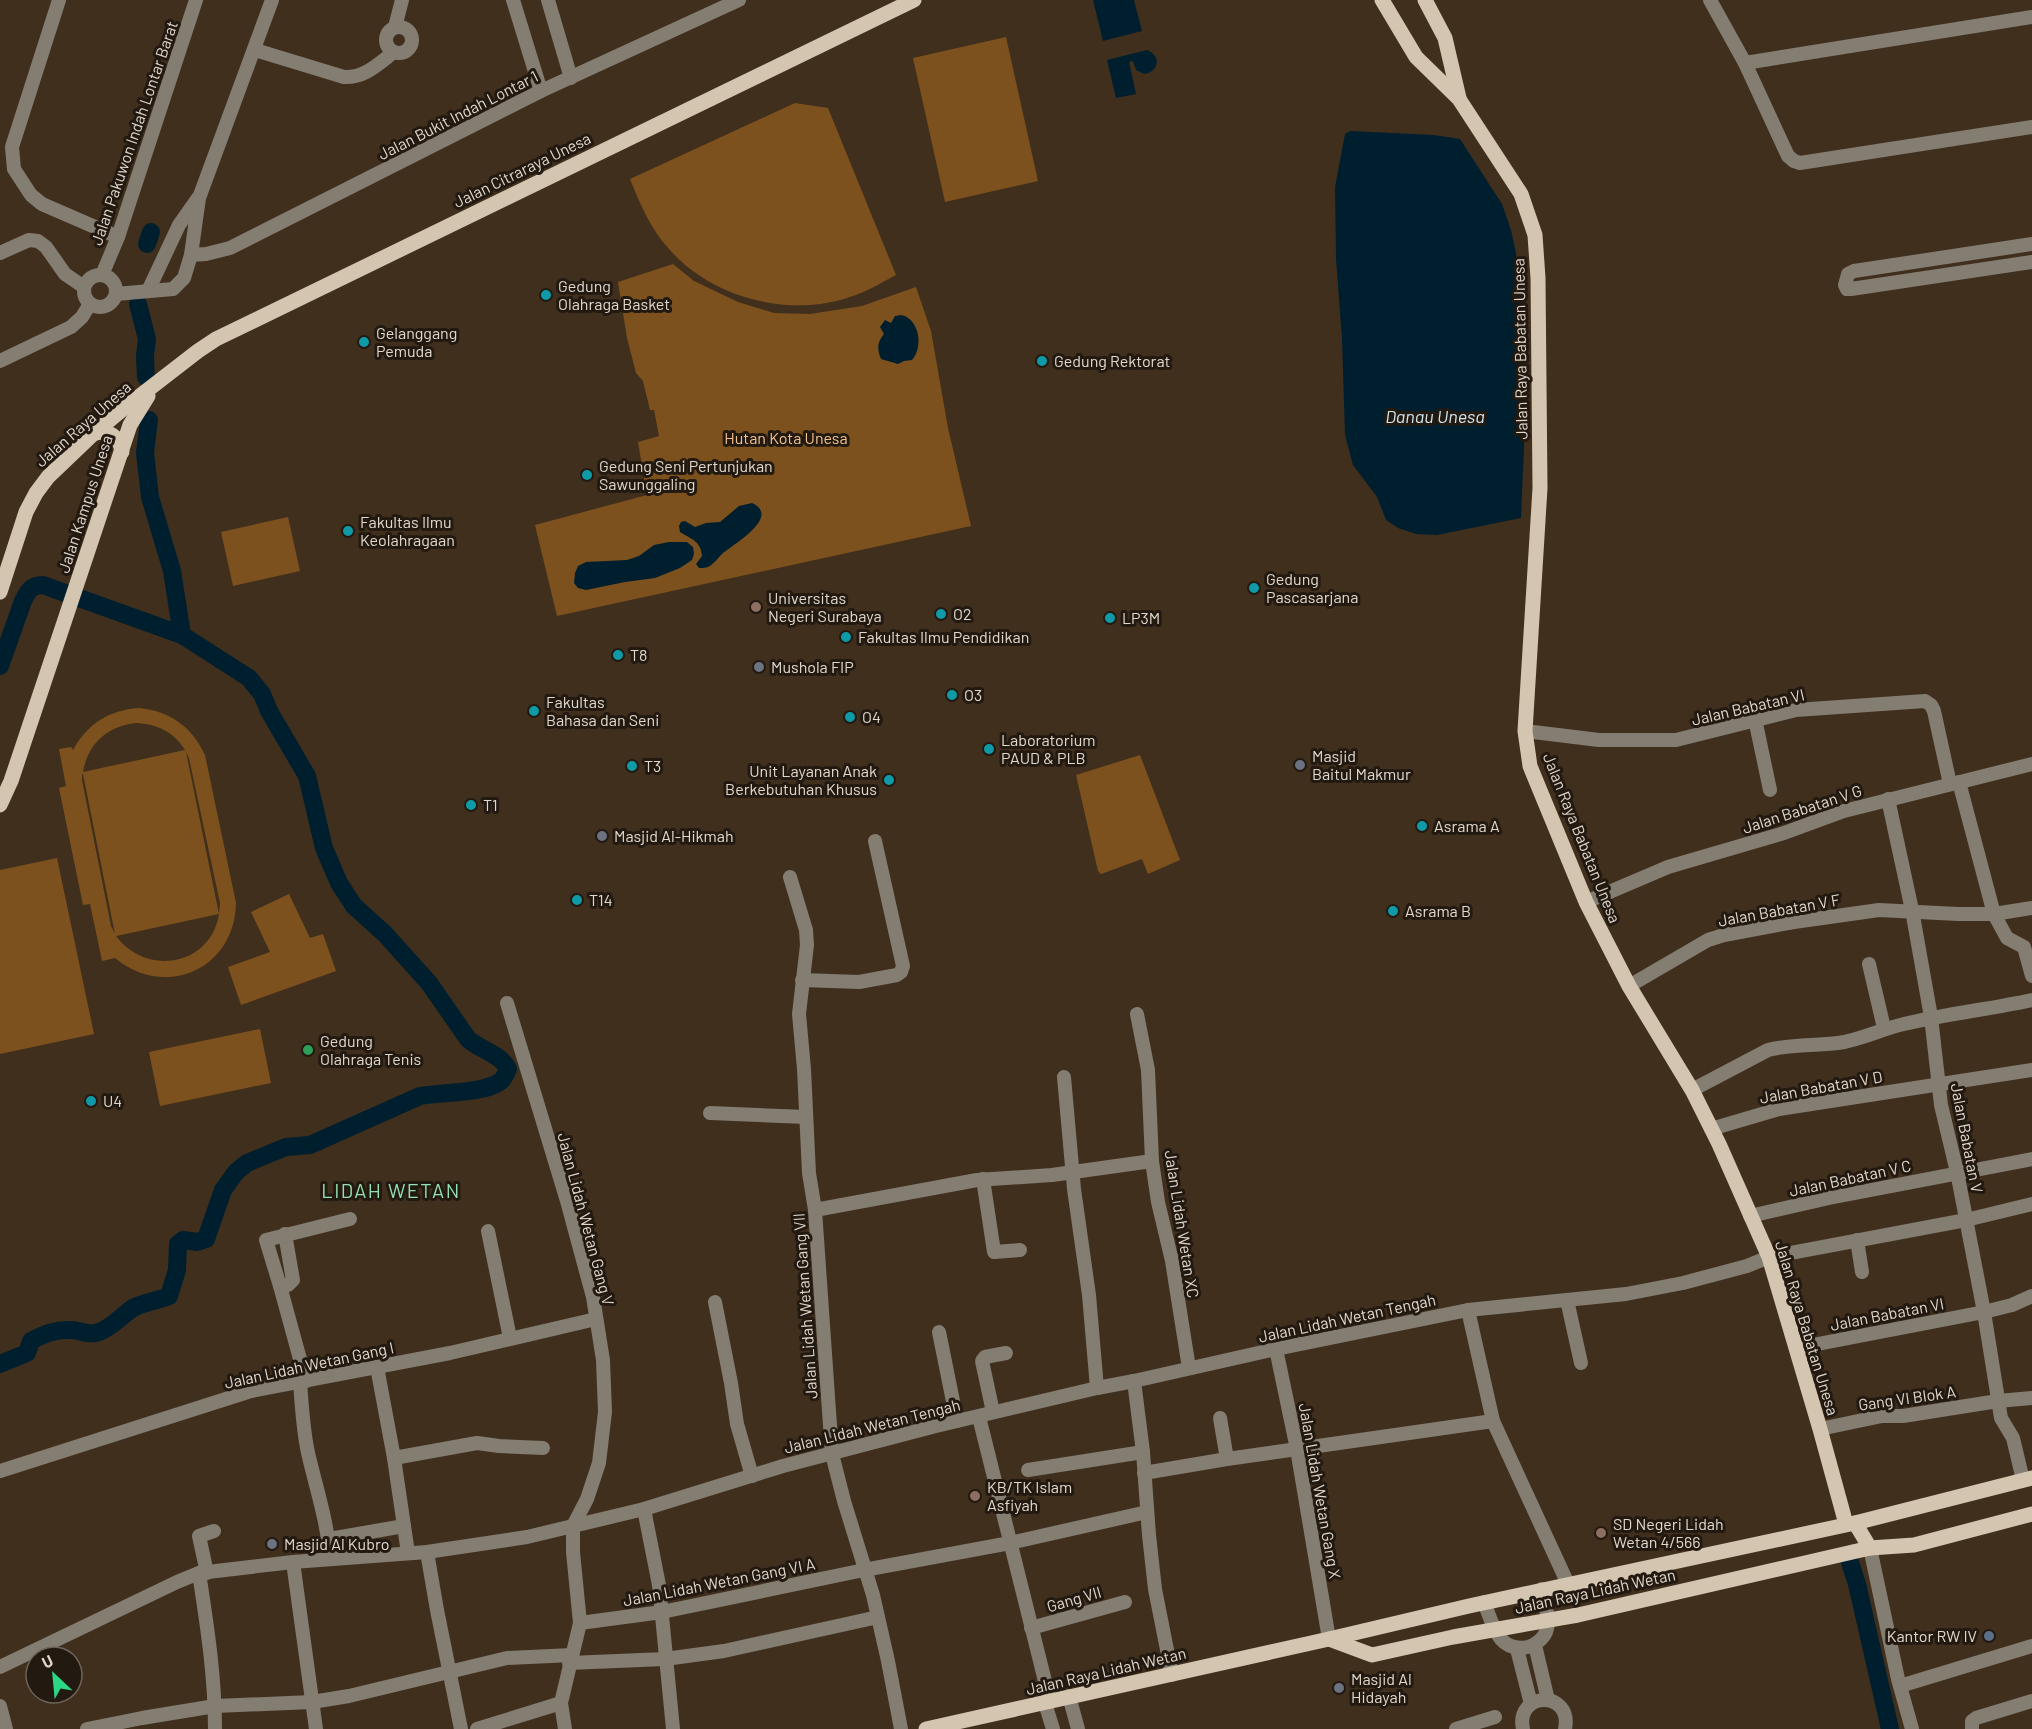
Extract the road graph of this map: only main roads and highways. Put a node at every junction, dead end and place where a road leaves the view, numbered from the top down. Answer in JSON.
{"nodes":[{"id":1,"x":914,"y":0,"type":"edge"},
{"id":2,"x":1382,"y":0,"type":"edge"},
{"id":3,"x":1425,"y":0,"type":"edge"},
{"id":4,"x":1445,"y":38,"type":"junction"},
{"id":5,"x":1416,"y":57,"type":"junction"},
{"id":6,"x":1459,"y":99,"type":"junction"},
{"id":7,"x":155,"y":386,"type":"junction"},
{"id":8,"x":93,"y":434,"type":"junction"},
{"id":9,"x":122,"y":452,"type":"junction"},
{"id":10,"x":0,"y":592,"type":"edge"},
{"id":11,"x":0,"y":805,"type":"edge"},
{"id":12,"x":2028,"y":1479,"type":"edge"},
{"id":13,"x":2032,"y":1514,"type":"edge"},
{"id":14,"x":1851,"y":1523,"type":"junction"},
{"id":15,"x":1870,"y":1548,"type":"junction"},
{"id":16,"x":1329,"y":1639,"type":"junction"},
{"id":17,"x":926,"y":1729,"type":"edge"}],
"edges":[{"from":1,"to":7,"type":"main road","name":"Jalan Citraraya Unesa"},
{"from":2,"to":5,"type":"main road"},
{"from":3,"to":4,"type":"main road"},
{"from":4,"to":5,"type":"main road"},
{"from":4,"to":6,"type":"main road"},
{"from":5,"to":6,"type":"main road"},
{"from":6,"to":14,"type":"main road","name":"Jalan Raya Babatan Unesa"},
{"from":7,"to":8,"type":"main road","name":"Jalan Raya Unesa"},
{"from":7,"to":9,"type":"main road","name":"Jalan Kampus Unesa"},
{"from":8,"to":9,"type":"main road"},
{"from":8,"to":10,"type":"main road","name":"Jalan Raya Unesa"},
{"from":9,"to":11,"type":"main road","name":"Jalan Kampus Unesa"},
{"from":12,"to":14,"type":"main road","name":"Jalan Raya Lidah Wetan"},
{"from":13,"to":15,"type":"main road","name":"Jalan Raya Lidah Wetan"},
{"from":14,"to":15,"type":"main road","name":"Jalan Raya Babatan Unesa"},
{"from":14,"to":16,"type":"main road","name":"Jalan Raya Lidah Wetan"},
{"from":15,"to":16,"type":"main road","name":"Jalan Raya Lidah Wetan"},
{"from":16,"to":17,"type":"main road","name":"Jalan Raya Lidah Wetan"}]}
